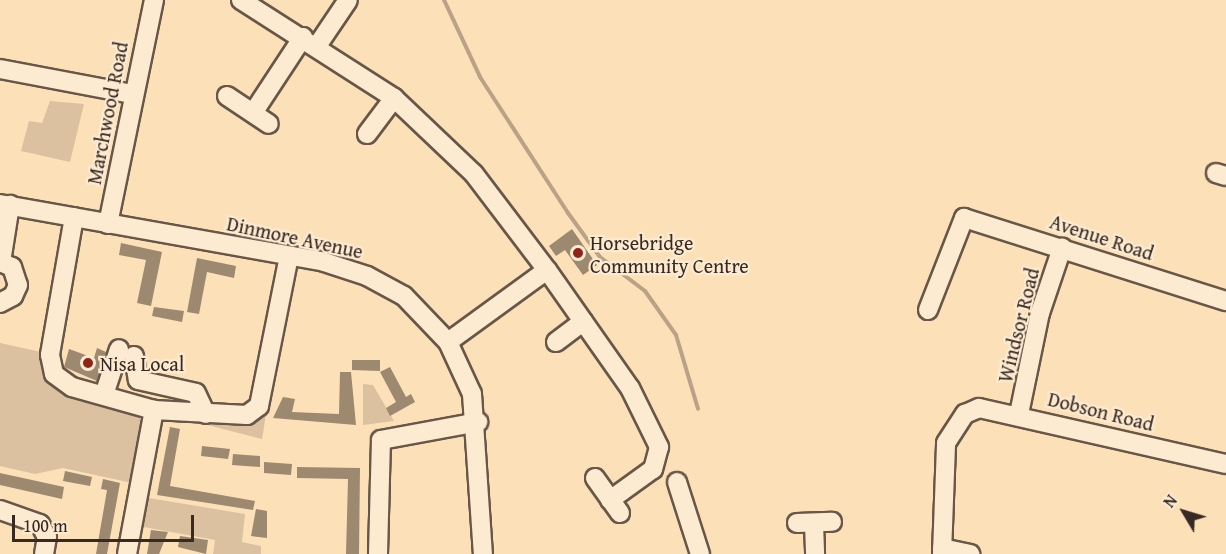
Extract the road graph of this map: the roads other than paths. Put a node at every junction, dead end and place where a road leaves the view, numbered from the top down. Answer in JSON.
{"nodes":[{"id":1,"x":241,"y":0,"type":"edge"},
{"id":2,"x":348,"y":0,"type":"edge"},
{"id":3,"x":152,"y":5,"type":"edge"},
{"id":4,"x":310,"y":41,"type":"junction"},
{"id":5,"x":0,"y":69,"type":"edge"},
{"id":6,"x":132,"y":94,"type":"junction"},
{"id":7,"x":226,"y":96,"type":"dead end"},
{"id":8,"x":394,"y":98,"type":"junction"},
{"id":9,"x":253,"y":113,"type":"junction"},
{"id":10,"x":269,"y":124,"type":"dead end"},
{"id":11,"x":367,"y":134,"type":"dead end"},
{"id":12,"x":5,"y":204,"type":"edge"},
{"id":13,"x":74,"y":218,"type":"junction"},
{"id":14,"x":108,"y":224,"type":"junction"},
{"id":15,"x":1062,"y":248,"type":"junction"},
{"id":16,"x":290,"y":256,"type":"junction"},
{"id":17,"x":0,"y":262,"type":"edge"},
{"id":18,"x":547,"y":270,"type":"junction"},
{"id":19,"x":1226,"y":301,"type":"edge"},
{"id":20,"x":0,"y":303,"type":"edge"},
{"id":21,"x":928,"y":310,"type":"dead end"},
{"id":22,"x":583,"y":322,"type":"junction"},
{"id":23,"x":448,"y":342,"type":"junction"},
{"id":24,"x":556,"y":342,"type":"dead end"},
{"id":25,"x":104,"y":396,"type":"junction"},
{"id":26,"x":154,"y":410,"type":"junction"},
{"id":27,"x":206,"y":414,"type":"junction"},
{"id":28,"x":1019,"y":414,"type":"junction"},
{"id":29,"x":478,"y":422,"type":"junction"},
{"id":30,"x":1226,"y":464,"type":"edge"},
{"id":31,"x":595,"y":478,"type":"dead end"},
{"id":32,"x":676,"y":482,"type":"dead end"},
{"id":33,"x":0,"y":510,"type":"edge"},
{"id":34,"x":815,"y":523,"type":"dead end"},
{"id":35,"x":942,"y":551,"type":"edge"},
{"id":36,"x":44,"y":554,"type":"edge"},
{"id":37,"x":127,"y":554,"type":"edge"},
{"id":38,"x":378,"y":554,"type":"edge"},
{"id":39,"x":483,"y":554,"type":"edge"},
{"id":40,"x":700,"y":554,"type":"edge"},
{"id":41,"x":815,"y":554,"type":"edge"},
{"id":42,"x":970,"y":554,"type":"edge"}],
"edges":[{"from":1,"to":4,"type":"street"},
{"from":2,"to":4,"type":"street"},
{"from":3,"to":6,"type":"street","name":"Marchwood Road"},
{"from":4,"to":8,"type":"street"},
{"from":4,"to":9,"type":"street"},
{"from":5,"to":6,"type":"street"},
{"from":6,"to":14,"type":"street","name":"Marchwood Road"},
{"from":7,"to":9,"type":"street"},
{"from":8,"to":11,"type":"street"},
{"from":8,"to":18,"type":"street"},
{"from":9,"to":10,"type":"street"},
{"from":12,"to":13,"type":"street","name":"Dinmore Avenue"},
{"from":12,"to":17,"type":"street"},
{"from":13,"to":14,"type":"street","name":"Dinmore Avenue"},
{"from":13,"to":25,"type":"street"},
{"from":14,"to":16,"type":"street","name":"Dinmore Avenue"},
{"from":15,"to":19,"type":"street","name":"Avenue Road"},
{"from":15,"to":21,"type":"street","name":"Avenue Road"},
{"from":15,"to":28,"type":"street","name":"Windsor Road"},
{"from":16,"to":23,"type":"street","name":"Dinmore Avenue"},
{"from":16,"to":27,"type":"street"},
{"from":17,"to":20,"type":"street"},
{"from":18,"to":22,"type":"street"},
{"from":18,"to":23,"type":"street"},
{"from":22,"to":24,"type":"street"},
{"from":22,"to":31,"type":"street"},
{"from":23,"to":29,"type":"street","name":"Dinmore Avenue"},
{"from":25,"to":26,"type":"street"},
{"from":25,"to":27,"type":"street"},
{"from":26,"to":27,"type":"street"},
{"from":26,"to":37,"type":"street"},
{"from":28,"to":30,"type":"street","name":"Dobson Road"},
{"from":28,"to":35,"type":"street","name":"Dobson Road"},
{"from":29,"to":38,"type":"street"},
{"from":29,"to":39,"type":"street","name":"Dinmore Avenue"},
{"from":32,"to":40,"type":"street"},
{"from":33,"to":36,"type":"street"},
{"from":34,"to":41,"type":"street"},
{"from":35,"to":42,"type":"street"}]}
